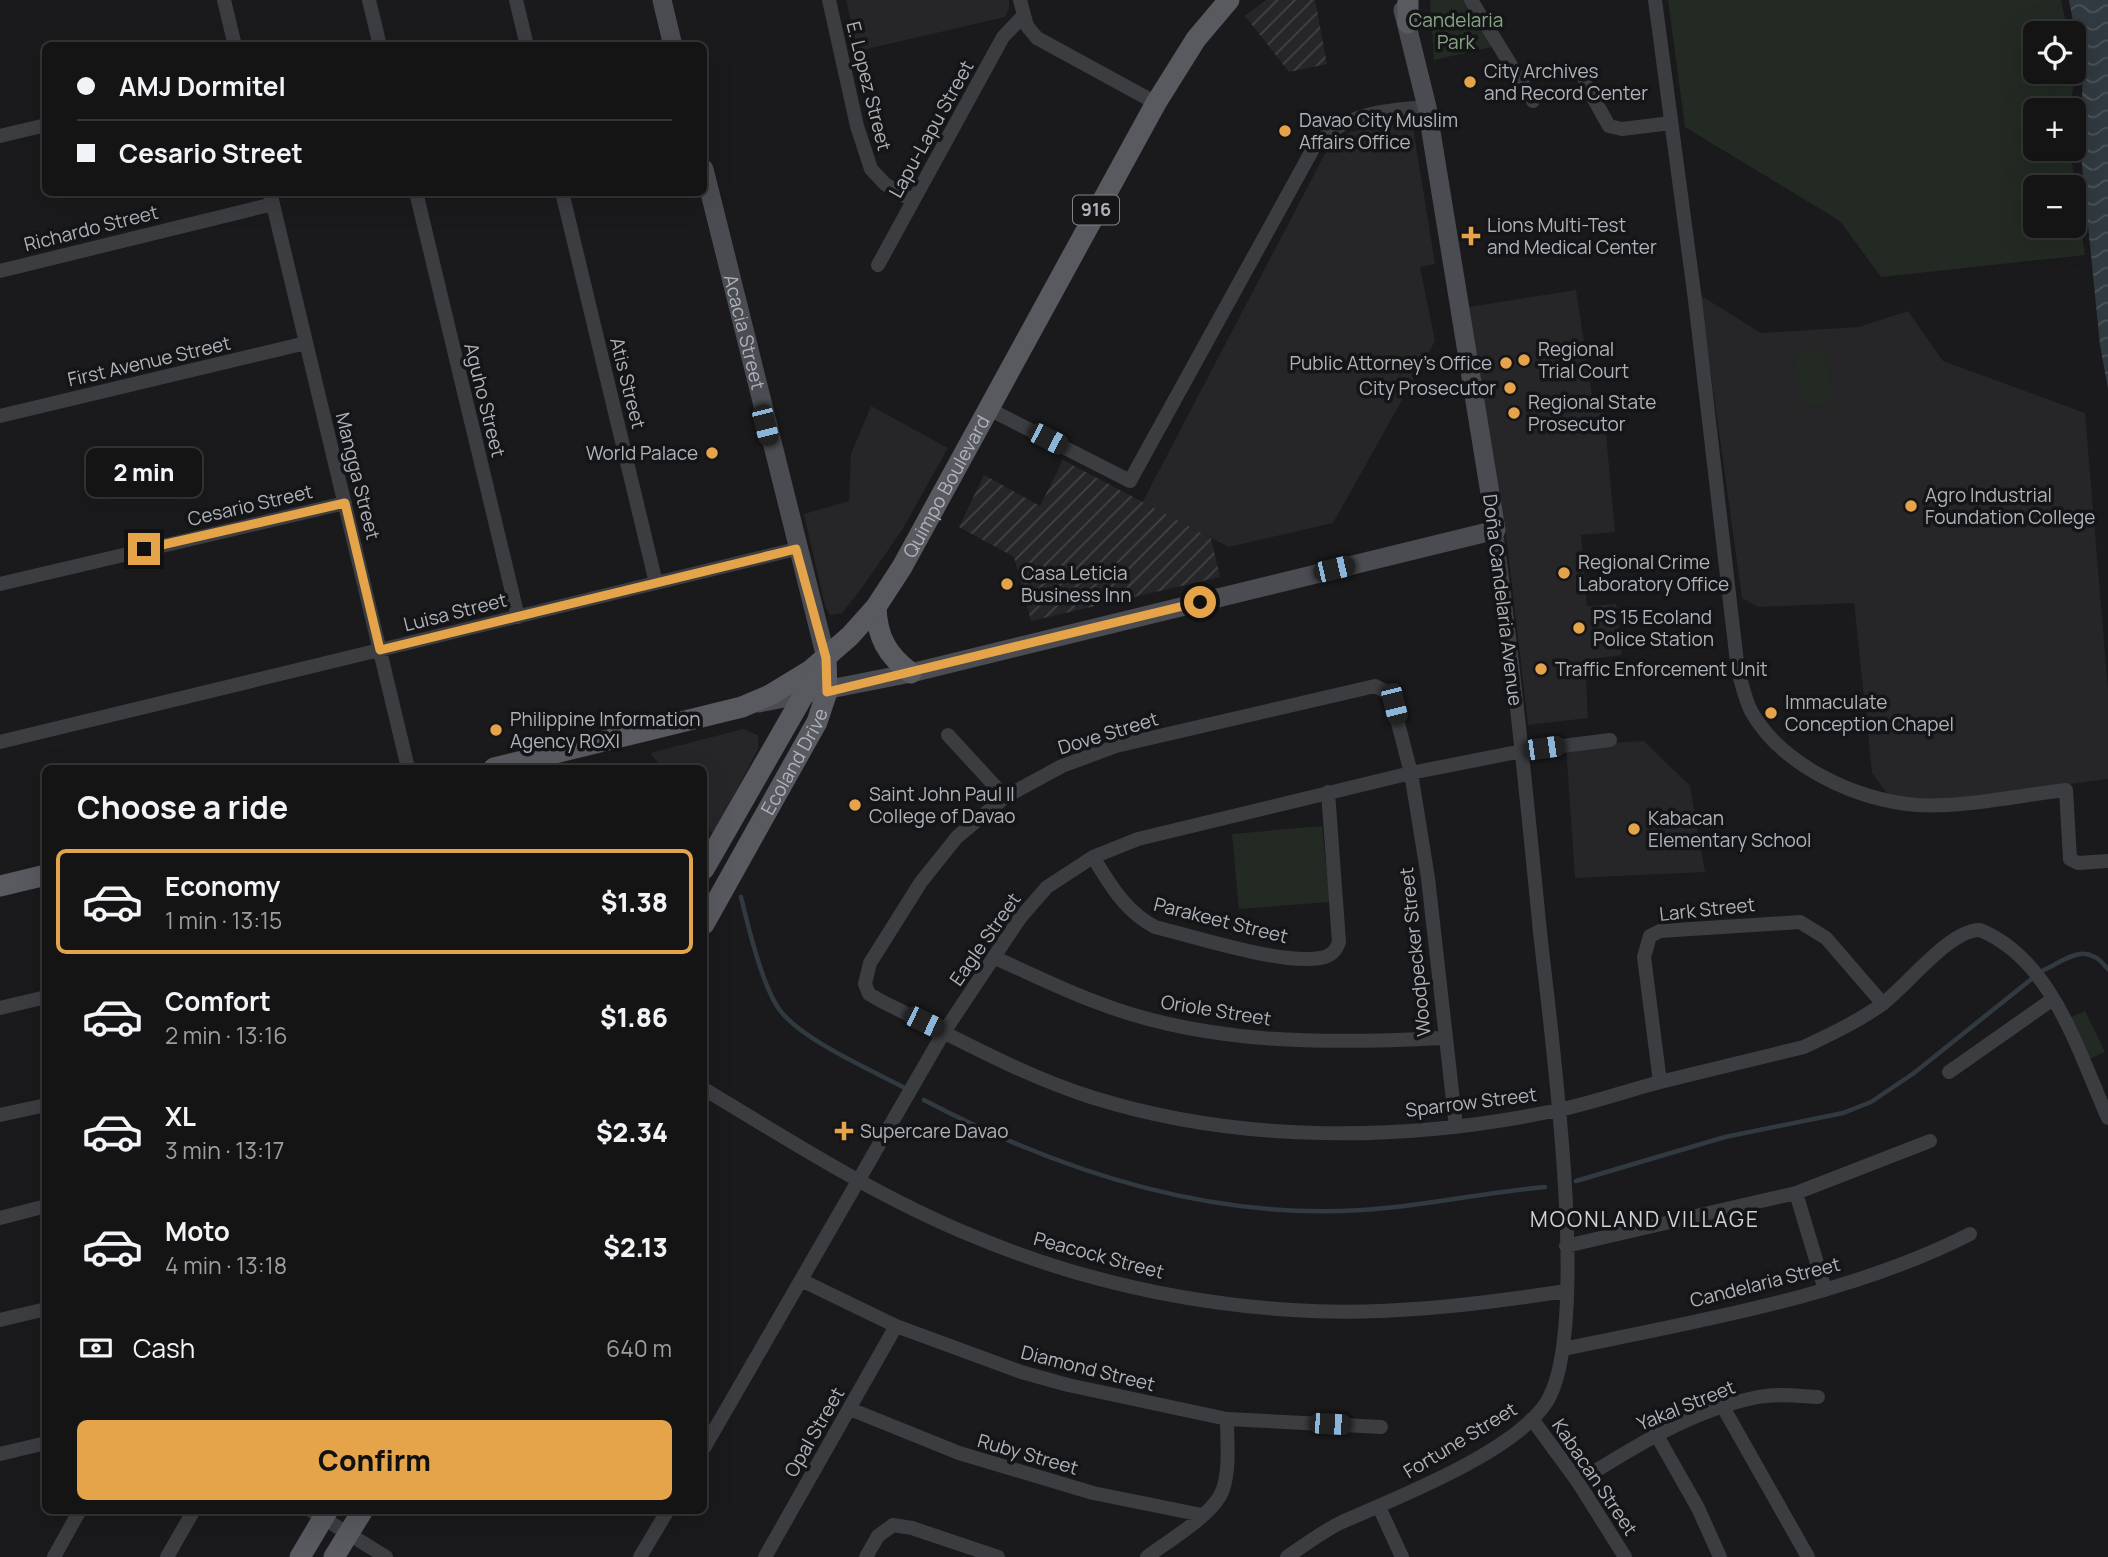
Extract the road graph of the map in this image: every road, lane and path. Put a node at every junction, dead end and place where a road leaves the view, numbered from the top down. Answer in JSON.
{"nodes":[{"id":1,"x":224,"y":0,"type":"edge"},
{"id":2,"x":369,"y":0,"type":"edge"},
{"id":3,"x":516,"y":0,"type":"edge"},
{"id":4,"x":662,"y":0,"type":"edge"},
{"id":5,"x":829,"y":0,"type":"edge"},
{"id":6,"x":1020,"y":0,"type":"edge"},
{"id":7,"x":1229,"y":0,"type":"edge"},
{"id":8,"x":1399,"y":0,"type":"edge"},
{"id":9,"x":1409,"y":0,"type":"edge"},
{"id":10,"x":1471,"y":0,"type":"edge"},
{"id":11,"x":1655,"y":0,"type":"edge"},
{"id":12,"x":1023,"y":16,"type":"junction"},
{"id":13,"x":1408,"y":23,"type":"junction"},
{"id":14,"x":234,"y":42,"type":"edge"},
{"id":15,"x":379,"y":42,"type":"edge"},
{"id":16,"x":526,"y":42,"type":"edge"},
{"id":17,"x":672,"y":42,"type":"edge"},
{"id":18,"x":1585,"y":83,"type":"dead end"},
{"id":19,"x":1533,"y":101,"type":"dead end"},
{"id":20,"x":1156,"y":103,"type":"junction"},
{"id":21,"x":1427,"y":107,"type":"junction"},
{"id":22,"x":1671,"y":123,"type":"junction"},
{"id":23,"x":42,"y":126,"type":"edge"},
{"id":24,"x":0,"y":136,"type":"edge"},
{"id":25,"x":707,"y":181,"type":"edge"},
{"id":26,"x":417,"y":196,"type":"edge"},
{"id":27,"x":563,"y":196,"type":"edge"},
{"id":28,"x":272,"y":198,"type":"edge"},
{"id":29,"x":914,"y":201,"type":"junction"},
{"id":30,"x":878,"y":265,"type":"dead end"},
{"id":31,"x":0,"y":271,"type":"edge"},
{"id":32,"x":306,"y":343,"type":"junction"},
{"id":33,"x":987,"y":408,"type":"junction"},
{"id":34,"x":0,"y":416,"type":"edge"},
{"id":35,"x":345,"y":503,"type":"junction"},
{"id":36,"x":1496,"y":530,"type":"junction"},
{"id":37,"x":796,"y":549,"type":"junction"},
{"id":38,"x":656,"y":583,"type":"junction"},
{"id":39,"x":0,"y":584,"type":"edge"},
{"id":40,"x":876,"y":607,"type":"junction"},
{"id":41,"x":518,"y":617,"type":"junction"},
{"id":42,"x":380,"y":650,"type":"junction"},
{"id":43,"x":826,"y":658,"type":"junction"},
{"id":44,"x":911,"y":673,"type":"junction"},
{"id":45,"x":827,"y":692,"type":"junction"},
{"id":46,"x":799,"y":697,"type":"junction"},
{"id":47,"x":751,"y":704,"type":"junction"},
{"id":48,"x":948,"y":736,"type":"dead end"},
{"id":49,"x":1610,"y":740,"type":"dead end"},
{"id":50,"x":0,"y":742,"type":"edge"},
{"id":51,"x":1522,"y":751,"type":"junction"},
{"id":52,"x":546,"y":762,"type":"edge"},
{"id":53,"x":407,"y":765,"type":"edge"},
{"id":54,"x":520,"y":765,"type":"edge"},
{"id":55,"x":1411,"y":773,"type":"junction"},
{"id":56,"x":1328,"y":792,"type":"junction"},
{"id":57,"x":1004,"y":797,"type":"junction"},
{"id":58,"x":1093,"y":857,"type":"junction"},
{"id":59,"x":2108,"y":861,"type":"edge"},
{"id":60,"x":707,"y":864,"type":"edge"},
{"id":61,"x":42,"y":877,"type":"edge"},
{"id":62,"x":0,"y":886,"type":"edge"},
{"id":63,"x":707,"y":919,"type":"edge"},
{"id":64,"x":993,"y":957,"type":"junction"},
{"id":65,"x":42,"y":998,"type":"edge"},
{"id":66,"x":2053,"y":999,"type":"junction"},
{"id":67,"x":1883,"y":1004,"type":"junction"},
{"id":68,"x":0,"y":1008,"type":"edge"},
{"id":69,"x":944,"y":1032,"type":"junction"},
{"id":70,"x":1443,"y":1038,"type":"junction"},
{"id":71,"x":1949,"y":1072,"type":"dead end"},
{"id":72,"x":1660,"y":1082,"type":"junction"},
{"id":73,"x":707,"y":1091,"type":"edge"},
{"id":74,"x":42,"y":1106,"type":"edge"},
{"id":75,"x":1559,"y":1110,"type":"junction"},
{"id":76,"x":0,"y":1115,"type":"edge"},
{"id":77,"x":2108,"y":1118,"type":"edge"},
{"id":78,"x":1456,"y":1127,"type":"junction"},
{"id":79,"x":1930,"y":1141,"type":"dead end"},
{"id":80,"x":859,"y":1182,"type":"junction"},
{"id":81,"x":1796,"y":1194,"type":"junction"},
{"id":82,"x":42,"y":1207,"type":"edge"},
{"id":83,"x":0,"y":1218,"type":"edge"},
{"id":84,"x":1970,"y":1234,"type":"dead end"},
{"id":85,"x":1566,"y":1246,"type":"junction"},
{"id":86,"x":801,"y":1280,"type":"junction"},
{"id":87,"x":1825,"y":1290,"type":"junction"},
{"id":88,"x":1566,"y":1291,"type":"junction"},
{"id":89,"x":42,"y":1310,"type":"edge"},
{"id":90,"x":0,"y":1320,"type":"edge"},
{"id":91,"x":896,"y":1326,"type":"junction"},
{"id":92,"x":1563,"y":1349,"type":"junction"},
{"id":93,"x":1818,"y":1397,"type":"dead end"},
{"id":94,"x":1723,"y":1407,"type":"junction"},
{"id":95,"x":850,"y":1409,"type":"junction"},
{"id":96,"x":1227,"y":1419,"type":"junction"},
{"id":97,"x":1532,"y":1419,"type":"junction"},
{"id":98,"x":1381,"y":1427,"type":"dead end"},
{"id":99,"x":1656,"y":1434,"type":"junction"},
{"id":100,"x":707,"y":1443,"type":"edge"},
{"id":101,"x":42,"y":1444,"type":"edge"},
{"id":102,"x":0,"y":1454,"type":"edge"},
{"id":103,"x":1578,"y":1482,"type":"junction"},
{"id":104,"x":1380,"y":1507,"type":"junction"},
{"id":105,"x":78,"y":1514,"type":"edge"},
{"id":106,"x":192,"y":1514,"type":"edge"},
{"id":107,"x":320,"y":1514,"type":"edge"},
{"id":108,"x":321,"y":1514,"type":"edge"},
{"id":109,"x":360,"y":1514,"type":"edge"},
{"id":110,"x":666,"y":1514,"type":"edge"},
{"id":111,"x":1202,"y":1515,"type":"junction"},
{"id":112,"x":348,"y":1534,"type":"junction"},
{"id":113,"x":54,"y":1557,"type":"edge"},
{"id":114,"x":167,"y":1557,"type":"edge"},
{"id":115,"x":300,"y":1557,"type":"edge"},
{"id":116,"x":334,"y":1557,"type":"edge"},
{"id":117,"x":386,"y":1557,"type":"edge"},
{"id":118,"x":640,"y":1557,"type":"edge"},
{"id":119,"x":765,"y":1557,"type":"edge"},
{"id":120,"x":866,"y":1557,"type":"edge"},
{"id":121,"x":998,"y":1557,"type":"edge"},
{"id":122,"x":1147,"y":1557,"type":"edge"},
{"id":123,"x":1287,"y":1557,"type":"edge"},
{"id":124,"x":1402,"y":1557,"type":"edge"},
{"id":125,"x":1625,"y":1557,"type":"edge"},
{"id":126,"x":1720,"y":1557,"type":"edge"},
{"id":127,"x":1808,"y":1557,"type":"edge"}],
"edges":[{"from":1,"to":14,"type":"street"},
{"from":2,"to":15,"type":"street"},
{"from":3,"to":16,"type":"street"},
{"from":4,"to":17,"type":"street"},
{"from":5,"to":29,"type":"street","name":"E. Lopez Street"},
{"from":6,"to":12,"type":"street"},
{"from":7,"to":20,"type":"main road","name":"Quimpo Boulevard","number":"916"},
{"from":8,"to":13,"type":"street","name":"Doña Candelaria Avenue"},
{"from":9,"to":13,"type":"main road"},
{"from":10,"to":19,"type":"street"},
{"from":11,"to":22,"type":"street"},
{"from":12,"to":20,"type":"street"},
{"from":12,"to":29,"type":"street","name":"Lapu-Lapu Street"},
{"from":13,"to":21,"type":"street","name":"Doña Candelaria Avenue"},
{"from":18,"to":22,"type":"street"},
{"from":20,"to":33,"type":"main road","name":"Quimpo Boulevard","number":"916"},
{"from":21,"to":33,"type":"street"},
{"from":21,"to":36,"type":"street","name":"Doña Candelaria Avenue"},
{"from":22,"to":59,"type":"street"},
{"from":23,"to":24,"type":"street"},
{"from":25,"to":37,"type":"street","name":"Acacia Street"},
{"from":26,"to":41,"type":"street","name":"Aguho Street"},
{"from":27,"to":38,"type":"street","name":"Atis Street"},
{"from":28,"to":31,"type":"street","name":"Richardo Street"},
{"from":28,"to":32,"type":"street","name":"Mangga Street"},
{"from":29,"to":30,"type":"street","name":"Lapu-Lapu Street"},
{"from":32,"to":34,"type":"street","name":"First Avenue Street"},
{"from":32,"to":35,"type":"street","name":"Mangga Street"},
{"from":33,"to":40,"type":"main road","name":"Quimpo Boulevard","number":"916"},
{"from":35,"to":39,"type":"street","name":"Cesario Street"},
{"from":35,"to":42,"type":"street","name":"Mangga Street"},
{"from":36,"to":44,"type":"street"},
{"from":36,"to":51,"type":"street","name":"Doña Candelaria Avenue"},
{"from":37,"to":38,"type":"street","name":"Luisa Street"},
{"from":37,"to":43,"type":"street","name":"Acacia Street"},
{"from":38,"to":41,"type":"street","name":"Luisa Street"},
{"from":40,"to":43,"type":"main road","name":"Quimpo Boulevard","number":"916"},
{"from":40,"to":44,"type":"main road"},
{"from":41,"to":42,"type":"street","name":"Luisa Street"},
{"from":42,"to":50,"type":"street","name":"Luisa Street"},
{"from":42,"to":53,"type":"street","name":"Mangga Street"},
{"from":43,"to":45,"type":"main road","name":"Ecoland Drive"},
{"from":43,"to":46,"type":"main road","name":"Ecoland Drive"},
{"from":43,"to":47,"type":"main road","name":"Quimpo Boulevard","number":"916"},
{"from":44,"to":45,"type":"street"},
{"from":45,"to":46,"type":"street"},
{"from":45,"to":63,"type":"main road","name":"Ecoland Drive"},
{"from":46,"to":47,"type":"street"},
{"from":46,"to":60,"type":"main road","name":"Ecoland Drive"},
{"from":47,"to":52,"type":"main road","name":"Quimpo Boulevard","number":"916"},
{"from":48,"to":57,"type":"street"},
{"from":49,"to":51,"type":"street","name":"Eagle Street"},
{"from":51,"to":55,"type":"street","name":"Eagle Street"},
{"from":51,"to":75,"type":"street","name":"Doña Candelaria Avenue"},
{"from":52,"to":54,"type":"main road","name":"Quimpo Boulevard","number":"916"},
{"from":55,"to":56,"type":"street","name":"Eagle Street"},
{"from":55,"to":57,"type":"street","name":"Dove Street"},
{"from":55,"to":70,"type":"street","name":"Woodpecker Street"},
{"from":56,"to":58,"type":"street","name":"Eagle Street"},
{"from":56,"to":58,"type":"street","name":"Parakeet Street"},
{"from":57,"to":69,"type":"street","name":"Dove Street"},
{"from":58,"to":64,"type":"street","name":"Eagle Street"},
{"from":61,"to":62,"type":"main road"},
{"from":64,"to":69,"type":"street","name":"Eagle Street"},
{"from":64,"to":70,"type":"street","name":"Oriole Street"},
{"from":65,"to":68,"type":"street"},
{"from":66,"to":67,"type":"street","name":"Sparrow Street"},
{"from":66,"to":71,"type":"street"},
{"from":66,"to":77,"type":"street"},
{"from":67,"to":72,"type":"street","name":"Sparrow Street"},
{"from":67,"to":72,"type":"street","name":"Lark Street"},
{"from":69,"to":78,"type":"street","name":"Sparrow Street"},
{"from":69,"to":80,"type":"street","name":"Eagle Street"},
{"from":70,"to":78,"type":"street","name":"Woodpecker Street"},
{"from":72,"to":75,"type":"street","name":"Sparrow Street"},
{"from":73,"to":80,"type":"street","name":"Peacock Street"},
{"from":74,"to":76,"type":"street"},
{"from":75,"to":78,"type":"street","name":"Sparrow Street"},
{"from":75,"to":85,"type":"street","name":"Doña Candelaria Avenue"},
{"from":79,"to":81,"type":"street"},
{"from":80,"to":86,"type":"street","name":"Eagle Street"},
{"from":80,"to":88,"type":"street","name":"Peacock Street"},
{"from":81,"to":85,"type":"street"},
{"from":81,"to":87,"type":"street"},
{"from":82,"to":83,"type":"street"},
{"from":84,"to":87,"type":"street","name":"Candelaria Street"},
{"from":85,"to":88,"type":"street","name":"Doña Candelaria Avenue"},
{"from":86,"to":91,"type":"street","name":"Diamond Street"},
{"from":86,"to":100,"type":"street","name":"Eagle Street"},
{"from":87,"to":92,"type":"street","name":"Candelaria Street"},
{"from":88,"to":92,"type":"street","name":"Fortune Street"},
{"from":89,"to":90,"type":"street"},
{"from":91,"to":95,"type":"street","name":"Opal Street"},
{"from":91,"to":96,"type":"street","name":"Diamond Street"},
{"from":92,"to":97,"type":"street","name":"Fortune Street"},
{"from":93,"to":94,"type":"street","name":"Yakal Street"},
{"from":94,"to":99,"type":"street","name":"Yakal Street"},
{"from":94,"to":127,"type":"street"},
{"from":95,"to":111,"type":"street","name":"Ruby Street"},
{"from":95,"to":119,"type":"street","name":"Opal Street"},
{"from":96,"to":98,"type":"street","name":"Diamond Street"},
{"from":96,"to":111,"type":"street"},
{"from":97,"to":103,"type":"street","name":"Kabacan Street"},
{"from":97,"to":104,"type":"street","name":"Fortune Street"},
{"from":99,"to":103,"type":"street","name":"Yakal Street"},
{"from":99,"to":126,"type":"street"},
{"from":101,"to":102,"type":"street"},
{"from":103,"to":125,"type":"street","name":"Kabacan Street"},
{"from":104,"to":123,"type":"street","name":"Fortune Street"},
{"from":104,"to":124,"type":"street"},
{"from":105,"to":113,"type":"street"},
{"from":106,"to":114,"type":"street"},
{"from":107,"to":115,"type":"main road"},
{"from":108,"to":112,"type":"street"},
{"from":109,"to":112,"type":"main road"},
{"from":110,"to":118,"type":"street"},
{"from":111,"to":122,"type":"street"},
{"from":112,"to":116,"type":"main road"},
{"from":112,"to":117,"type":"street"},
{"from":120,"to":121,"type":"street"}]}
